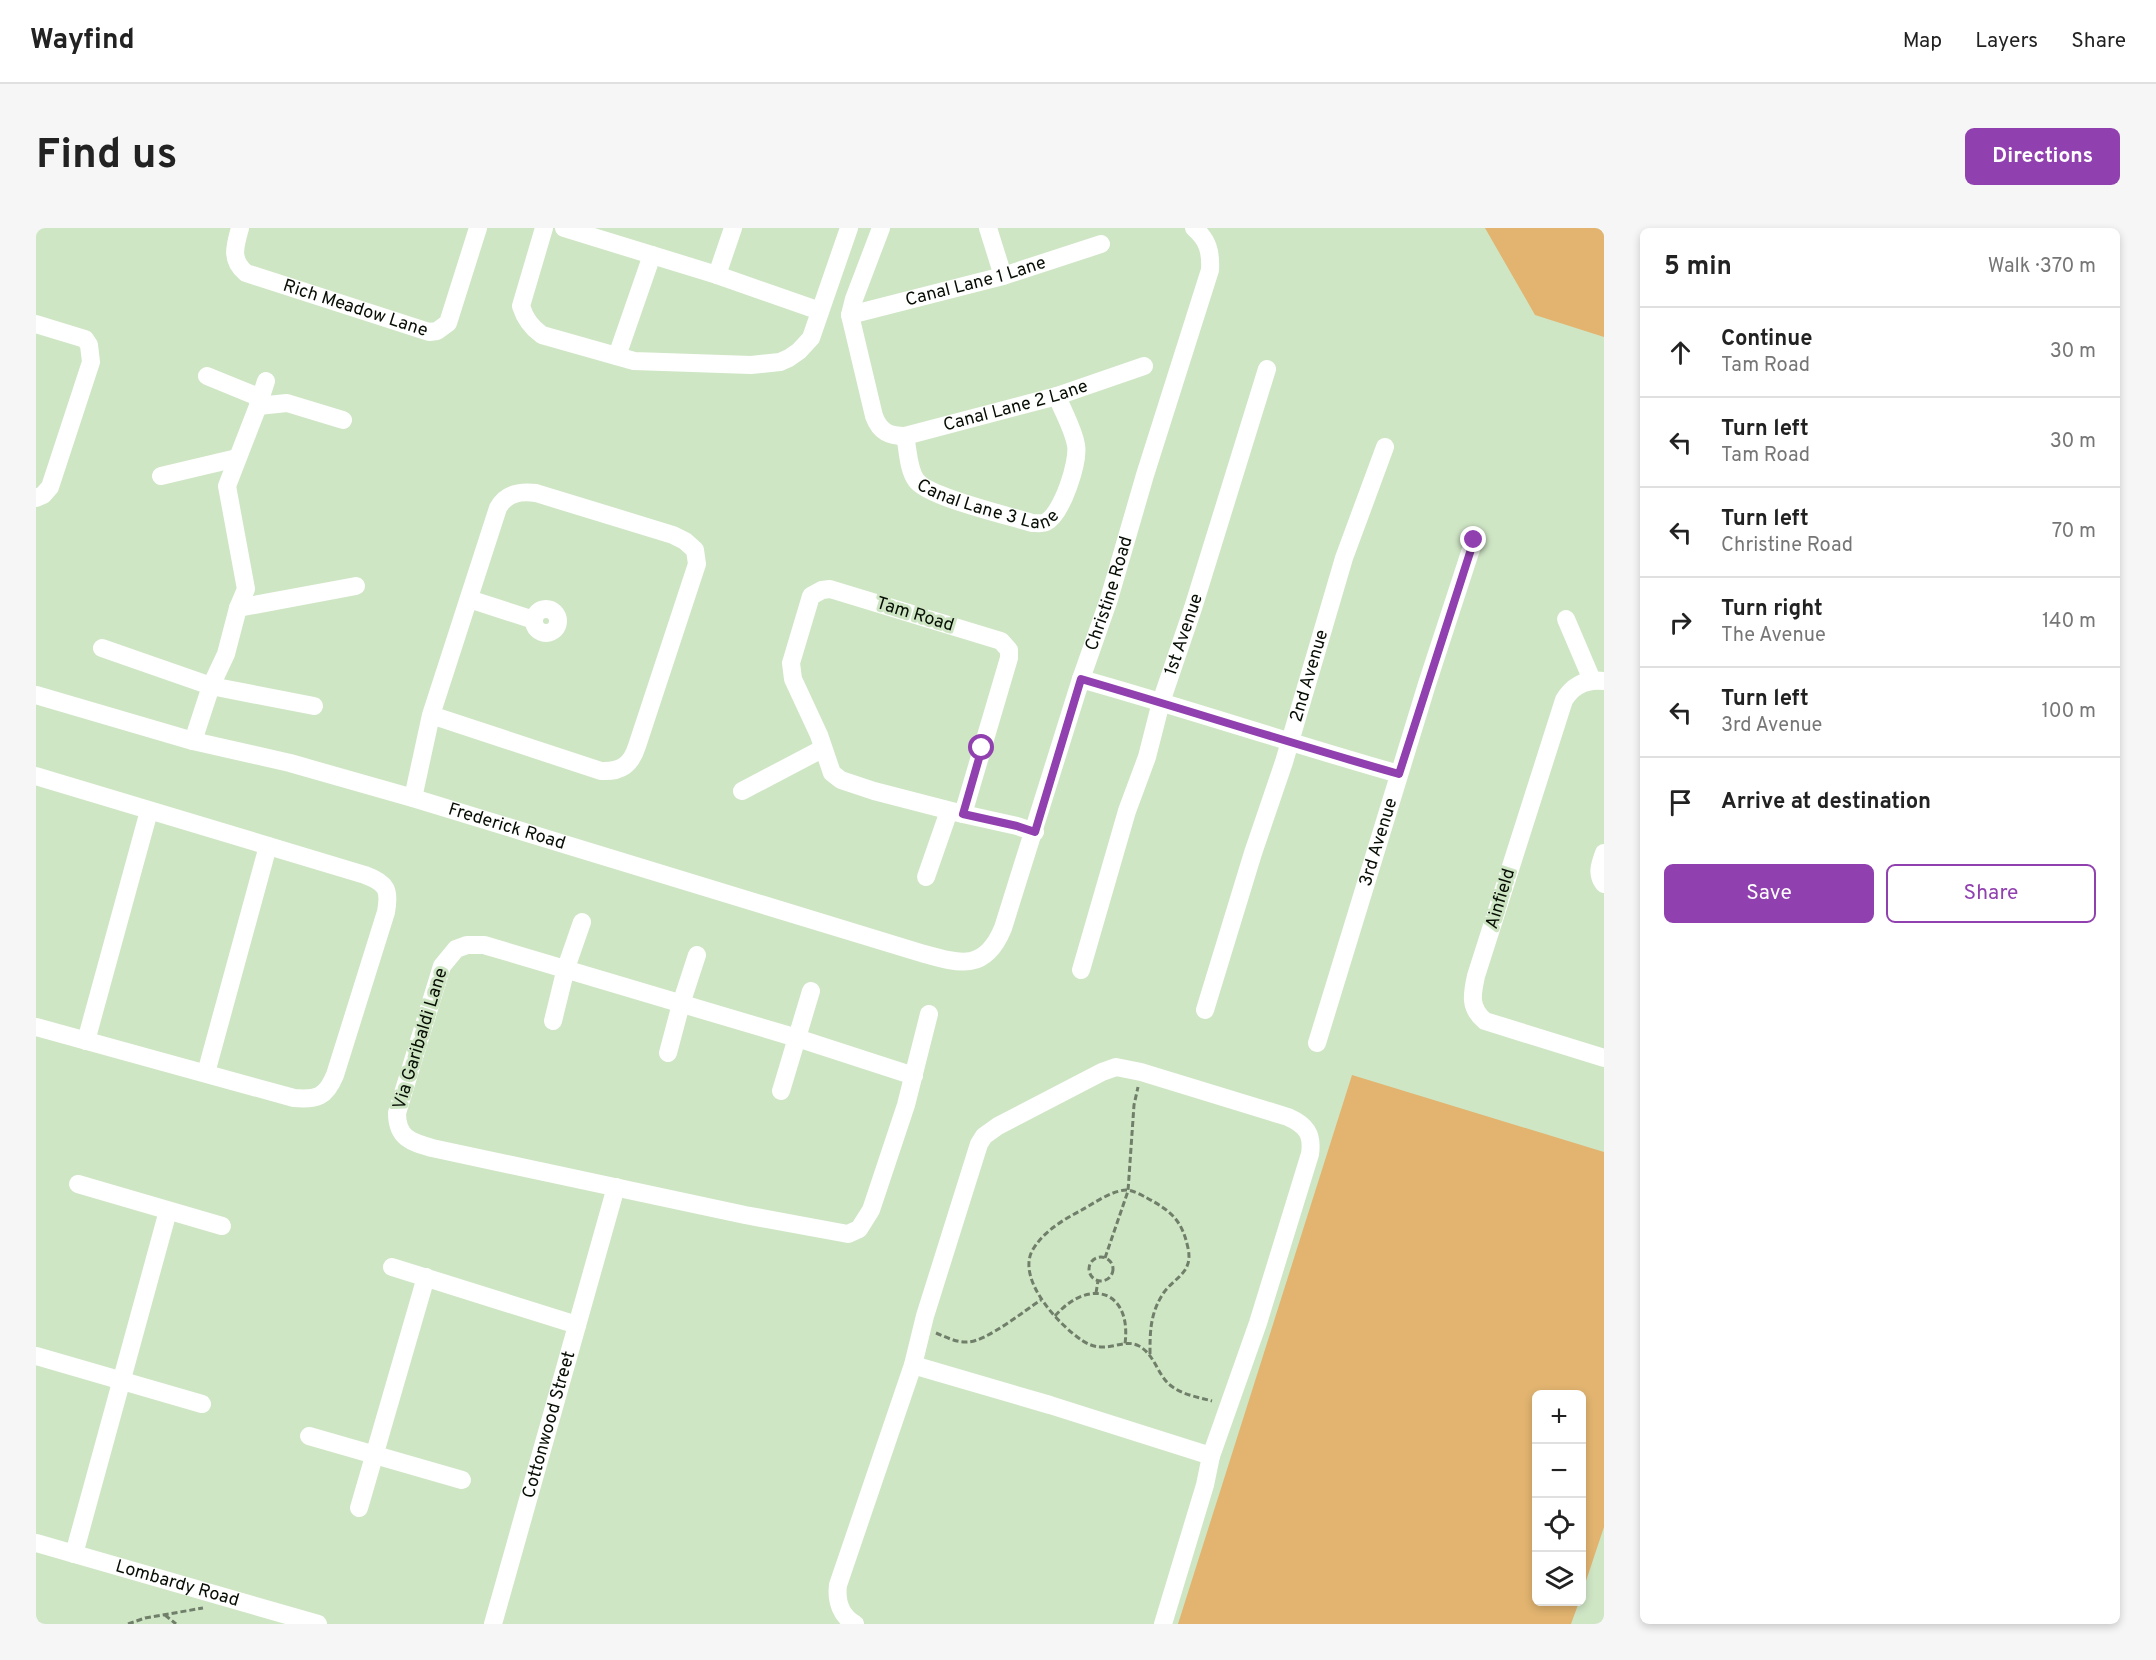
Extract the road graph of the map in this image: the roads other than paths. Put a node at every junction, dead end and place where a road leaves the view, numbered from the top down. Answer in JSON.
{"nodes":[{"id":1,"x":240,"y":228,"type":"edge"},
{"id":2,"x":544,"y":228,"type":"edge"},
{"id":3,"x":564,"y":228,"type":"edge"},
{"id":4,"x":733,"y":228,"type":"edge"},
{"id":5,"x":849,"y":228,"type":"edge"},
{"id":6,"x":881,"y":228,"type":"edge"},
{"id":7,"x":988,"y":228,"type":"edge"},
{"id":8,"x":1194,"y":228,"type":"edge"},
{"id":9,"x":473,"y":230,"type":"edge"},
{"id":10,"x":1101,"y":244,"type":"dead end"},
{"id":11,"x":652,"y":255,"type":"junction"},
{"id":12,"x":717,"y":275,"type":"junction"},
{"id":13,"x":1003,"y":276,"type":"junction"},
{"id":14,"x":820,"y":311,"type":"junction"},
{"id":15,"x":850,"y":315,"type":"junction"},
{"id":16,"x":36,"y":324,"type":"edge"},
{"id":17,"x":617,"y":356,"type":"junction"},
{"id":18,"x":1144,"y":366,"type":"dead end"},
{"id":19,"x":1267,"y":369,"type":"dead end"},
{"id":20,"x":207,"y":376,"type":"dead end"},
{"id":21,"x":262,"y":395,"type":"junction"},
{"id":22,"x":1057,"y":396,"type":"junction"},
{"id":23,"x":343,"y":420,"type":"dead end"},
{"id":24,"x":905,"y":436,"type":"junction"},
{"id":25,"x":1385,"y":447,"type":"dead end"},
{"id":26,"x":237,"y":458,"type":"junction"},
{"id":27,"x":161,"y":476,"type":"dead end"},
{"id":28,"x":36,"y":498,"type":"edge"},
{"id":29,"x":1474,"y":540,"type":"dead end"},
{"id":30,"x":356,"y":586,"type":"dead end"},
{"id":31,"x":469,"y":599,"type":"junction"},
{"id":32,"x":238,"y":608,"type":"junction"},
{"id":33,"x":1566,"y":619,"type":"dead end"},
{"id":34,"x":534,"y":620,"type":"dead end"},
{"id":35,"x":102,"y":648,"type":"dead end"},
{"id":36,"x":1081,"y":679,"type":"junction"},
{"id":37,"x":1598,"y":681,"type":"edge"},
{"id":38,"x":211,"y":686,"type":"junction"},
{"id":39,"x":36,"y":695,"type":"edge"},
{"id":40,"x":1161,"y":702,"type":"junction"},
{"id":41,"x":314,"y":706,"type":"dead end"},
{"id":42,"x":431,"y":715,"type":"junction"},
{"id":43,"x":193,"y":741,"type":"junction"},
{"id":44,"x":1290,"y":742,"type":"junction"},
{"id":45,"x":822,"y":749,"type":"junction"},
{"id":46,"x":1399,"y":774,"type":"junction"},
{"id":47,"x":36,"y":776,"type":"edge"},
{"id":48,"x":742,"y":791,"type":"dead end"},
{"id":49,"x":413,"y":798,"type":"junction"},
{"id":50,"x":149,"y":811,"type":"junction"},
{"id":51,"x":956,"y":813,"type":"junction"},
{"id":52,"x":1035,"y":832,"type":"junction"},
{"id":53,"x":268,"y":846,"type":"junction"},
{"id":54,"x":1604,"y":853,"type":"edge"},
{"id":55,"x":926,"y":877,"type":"dead end"},
{"id":56,"x":1604,"y":884,"type":"edge"},
{"id":57,"x":582,"y":922,"type":"dead end"},
{"id":58,"x":697,"y":955,"type":"dead end"},
{"id":59,"x":976,"y":961,"type":"joint"},
{"id":60,"x":566,"y":969,"type":"junction"},
{"id":61,"x":1081,"y":970,"type":"dead end"},
{"id":62,"x":811,"y":991,"type":"dead end"},
{"id":63,"x":681,"y":1004,"type":"junction"},
{"id":64,"x":1204,"y":1010,"type":"dead end"},
{"id":65,"x":929,"y":1014,"type":"dead end"},
{"id":66,"x":553,"y":1021,"type":"dead end"},
{"id":67,"x":36,"y":1027,"type":"edge"},
{"id":68,"x":797,"y":1038,"type":"junction"},
{"id":69,"x":86,"y":1041,"type":"junction"},
{"id":70,"x":1317,"y":1043,"type":"dead end"},
{"id":71,"x":668,"y":1053,"type":"dead end"},
{"id":72,"x":1604,"y":1058,"type":"edge"},
{"id":73,"x":206,"y":1073,"type":"junction"},
{"id":74,"x":914,"y":1076,"type":"junction"},
{"id":75,"x":781,"y":1091,"type":"dead end"},
{"id":76,"x":78,"y":1184,"type":"dead end"},
{"id":77,"x":616,"y":1187,"type":"junction"},
{"id":78,"x":168,"y":1211,"type":"junction"},
{"id":79,"x":222,"y":1226,"type":"dead end"},
{"id":80,"x":392,"y":1267,"type":"dead end"},
{"id":81,"x":426,"y":1277,"type":"junction"},
{"id":82,"x":577,"y":1325,"type":"junction"},
{"id":83,"x":36,"y":1356,"type":"edge"},
{"id":84,"x":913,"y":1365,"type":"junction"},
{"id":85,"x":121,"y":1382,"type":"junction"},
{"id":86,"x":202,"y":1404,"type":"dead end"},
{"id":87,"x":309,"y":1436,"type":"dead end"},
{"id":88,"x":374,"y":1455,"type":"junction"},
{"id":89,"x":1211,"y":1456,"type":"junction"},
{"id":90,"x":462,"y":1480,"type":"dead end"},
{"id":91,"x":359,"y":1508,"type":"dead end"},
{"id":92,"x":36,"y":1543,"type":"edge"},
{"id":93,"x":74,"y":1554,"type":"junction"},
{"id":94,"x":318,"y":1624,"type":"edge"},
{"id":95,"x":493,"y":1624,"type":"edge"},
{"id":96,"x":855,"y":1624,"type":"edge"},
{"id":97,"x":1162,"y":1624,"type":"edge"}],
"edges":[{"from":1,"to":9,"type":"street","name":"Rich Meadow Lane"},
{"from":2,"to":17,"type":"street"},
{"from":3,"to":11,"type":"street"},
{"from":4,"to":12,"type":"street"},
{"from":5,"to":14,"type":"street"},
{"from":6,"to":15,"type":"street"},
{"from":7,"to":13,"type":"street"},
{"from":8,"to":36,"type":"street","name":"Christine Road"},
{"from":10,"to":13,"type":"street","name":"Canal Lane 1 Lane"},
{"from":11,"to":12,"type":"street"},
{"from":11,"to":17,"type":"street"},
{"from":12,"to":14,"type":"street"},
{"from":13,"to":15,"type":"street","name":"Canal Lane 1 Lane"},
{"from":14,"to":17,"type":"street"},
{"from":15,"to":24,"type":"street","name":"Canal Lane 2 Lane"},
{"from":16,"to":28,"type":"street"},
{"from":18,"to":22,"type":"street","name":"Canal Lane 2 Lane"},
{"from":19,"to":40,"type":"street","name":"1st Avenue"},
{"from":20,"to":21,"type":"street"},
{"from":21,"to":23,"type":"street"},
{"from":21,"to":26,"type":"street"},
{"from":22,"to":24,"type":"street","name":"Canal Lane 2 Lane"},
{"from":22,"to":24,"type":"street","name":"Canal Lane 3 Lane"},
{"from":25,"to":44,"type":"street","name":"2nd Avenue"},
{"from":26,"to":27,"type":"street"},
{"from":26,"to":32,"type":"street"},
{"from":29,"to":46,"type":"street","name":"3rd Avenue"},
{"from":30,"to":32,"type":"street"},
{"from":31,"to":34,"type":"street"},
{"from":31,"to":42,"type":"street"},
{"from":31,"to":42,"type":"street"},
{"from":32,"to":38,"type":"street"},
{"from":33,"to":37,"type":"street"},
{"from":35,"to":38,"type":"street"},
{"from":36,"to":40,"type":"street"},
{"from":36,"to":52,"type":"street","name":"Christine Road"},
{"from":37,"to":72,"type":"street","name":"Ainfield"},
{"from":38,"to":41,"type":"street"},
{"from":38,"to":43,"type":"street"},
{"from":39,"to":43,"type":"street","name":"Frederick Road"},
{"from":40,"to":44,"type":"street"},
{"from":40,"to":61,"type":"street","name":"1st Avenue"},
{"from":42,"to":49,"type":"street"},
{"from":43,"to":49,"type":"street","name":"Frederick Road"},
{"from":44,"to":46,"type":"street"},
{"from":44,"to":64,"type":"street","name":"2nd Avenue"},
{"from":45,"to":48,"type":"street"},
{"from":45,"to":51,"type":"street","name":"Tam Road"},
{"from":45,"to":51,"type":"street","name":"Tam Road"},
{"from":46,"to":70,"type":"street","name":"3rd Avenue"},
{"from":47,"to":50,"type":"street"},
{"from":49,"to":59,"type":"street","name":"Frederick Road"},
{"from":50,"to":53,"type":"street"},
{"from":50,"to":69,"type":"street"},
{"from":51,"to":52,"type":"street","name":"Tam Road"},
{"from":51,"to":55,"type":"street","name":"Tam Road"},
{"from":52,"to":59,"type":"street","name":"Christine Road"},
{"from":53,"to":73,"type":"street"},
{"from":53,"to":73,"type":"street"},
{"from":54,"to":56,"type":"street"},
{"from":57,"to":60,"type":"street"},
{"from":58,"to":63,"type":"street"},
{"from":60,"to":63,"type":"street","name":"Via Garibaldi Lane"},
{"from":60,"to":66,"type":"street"},
{"from":60,"to":77,"type":"street","name":"Via Garibaldi Lane"},
{"from":62,"to":68,"type":"street"},
{"from":63,"to":68,"type":"street","name":"Via Garibaldi Lane"},
{"from":63,"to":71,"type":"street"},
{"from":65,"to":74,"type":"street","name":"Via Garibaldi Lane"},
{"from":67,"to":69,"type":"street"},
{"from":68,"to":74,"type":"street","name":"Via Garibaldi Lane"},
{"from":68,"to":75,"type":"street"},
{"from":69,"to":73,"type":"street"},
{"from":74,"to":77,"type":"street","name":"Via Garibaldi Lane"},
{"from":76,"to":78,"type":"street"},
{"from":77,"to":82,"type":"street","name":"Cottonwood Street"},
{"from":78,"to":79,"type":"street"},
{"from":78,"to":85,"type":"street"},
{"from":80,"to":81,"type":"street"},
{"from":81,"to":82,"type":"street"},
{"from":81,"to":88,"type":"street"},
{"from":82,"to":95,"type":"street","name":"Cottonwood Street"},
{"from":83,"to":85,"type":"street"},
{"from":84,"to":89,"type":"street"},
{"from":84,"to":89,"type":"street"},
{"from":84,"to":96,"type":"street"},
{"from":85,"to":86,"type":"street"},
{"from":85,"to":93,"type":"street"},
{"from":87,"to":88,"type":"street"},
{"from":88,"to":90,"type":"street"},
{"from":88,"to":91,"type":"street"},
{"from":89,"to":97,"type":"street"},
{"from":92,"to":93,"type":"street","name":"Lombardy Road"},
{"from":93,"to":94,"type":"street","name":"Lombardy Road"}]}
